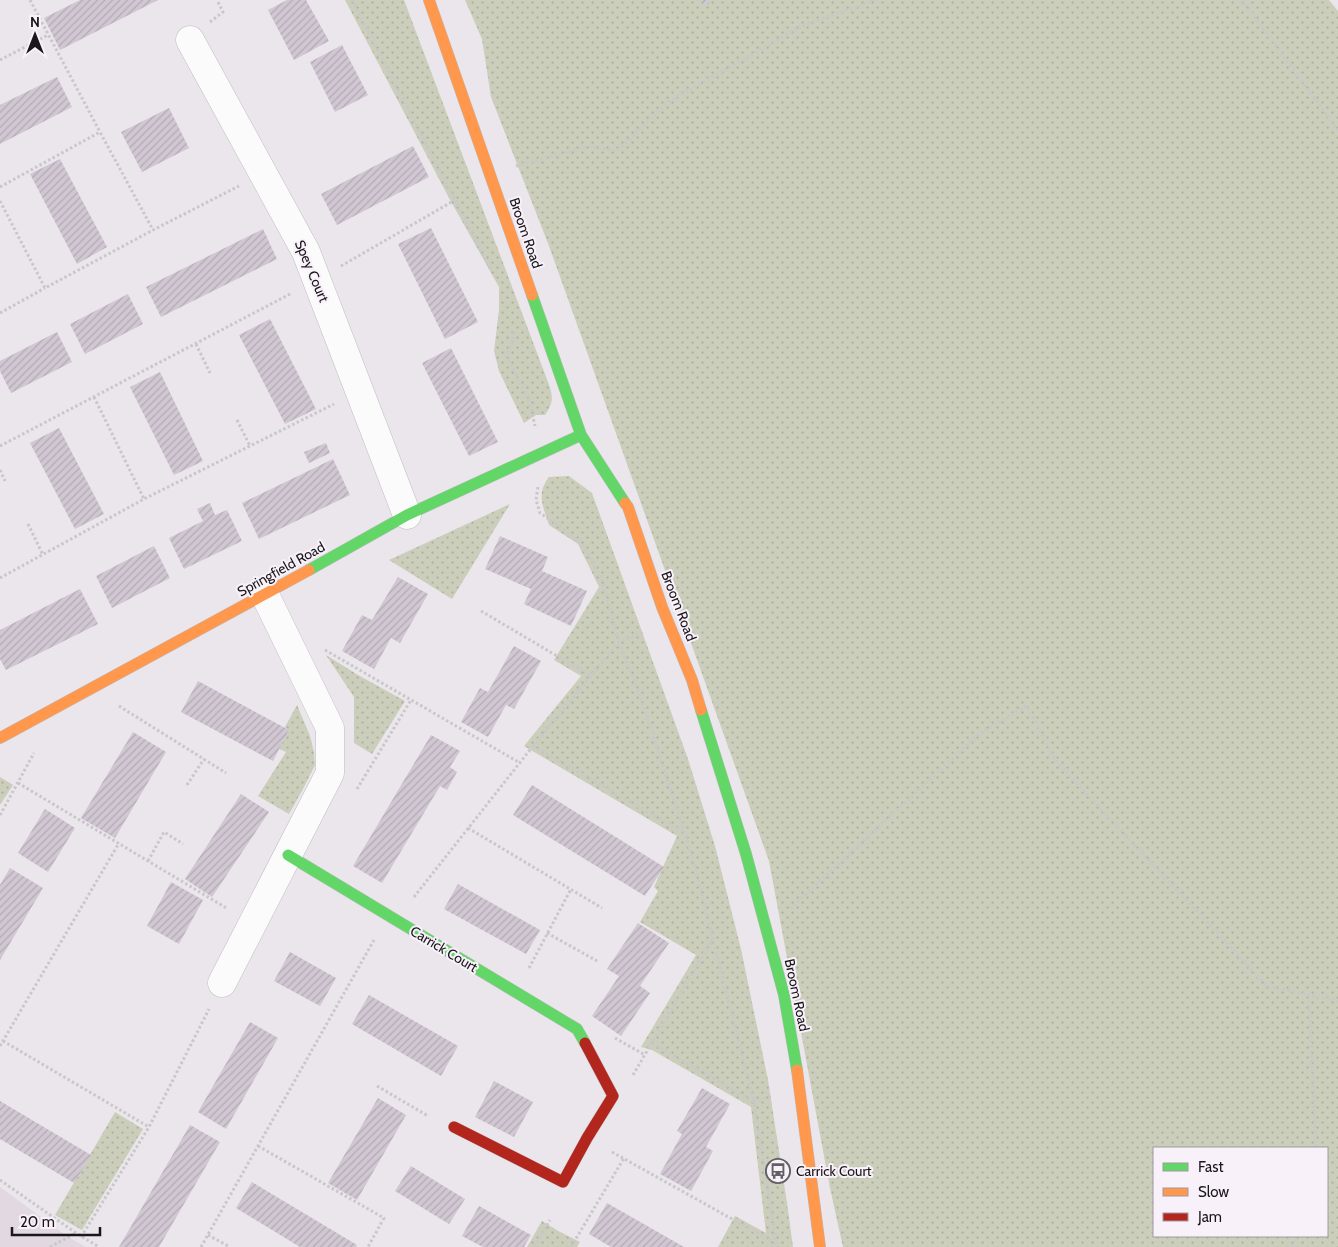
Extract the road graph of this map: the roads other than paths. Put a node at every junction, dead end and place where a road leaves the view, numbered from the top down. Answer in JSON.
{"nodes":[{"id":1,"x":429,"y":0,"type":"edge"},
{"id":2,"x":190,"y":40,"type":"dead end"},
{"id":3,"x":581,"y":435,"type":"junction"},
{"id":4,"x":407,"y":515,"type":"junction"},
{"id":5,"x":265,"y":595,"type":"junction"},
{"id":6,"x":2,"y":732,"type":"edge"},
{"id":7,"x":288,"y":855,"type":"junction"},
{"id":8,"x":222,"y":983,"type":"road end"},
{"id":9,"x":454,"y":1127,"type":"road end"},
{"id":10,"x":820,"y":1247,"type":"edge"}],
"edges":[{"from":1,"to":3,"type":"street","name":"Broom Road"},
{"from":2,"to":4,"type":"street","name":"Spey Court"},
{"from":3,"to":4,"type":"street","name":"Springfield Road"},
{"from":3,"to":10,"type":"street","name":"Broom Road"},
{"from":4,"to":5,"type":"street","name":"Springfield Road"},
{"from":5,"to":6,"type":"street","name":"Springfield Road"},
{"from":5,"to":7,"type":"street"},
{"from":7,"to":8,"type":"street"},
{"from":7,"to":9,"type":"street","name":"Carrick Court"}]}
